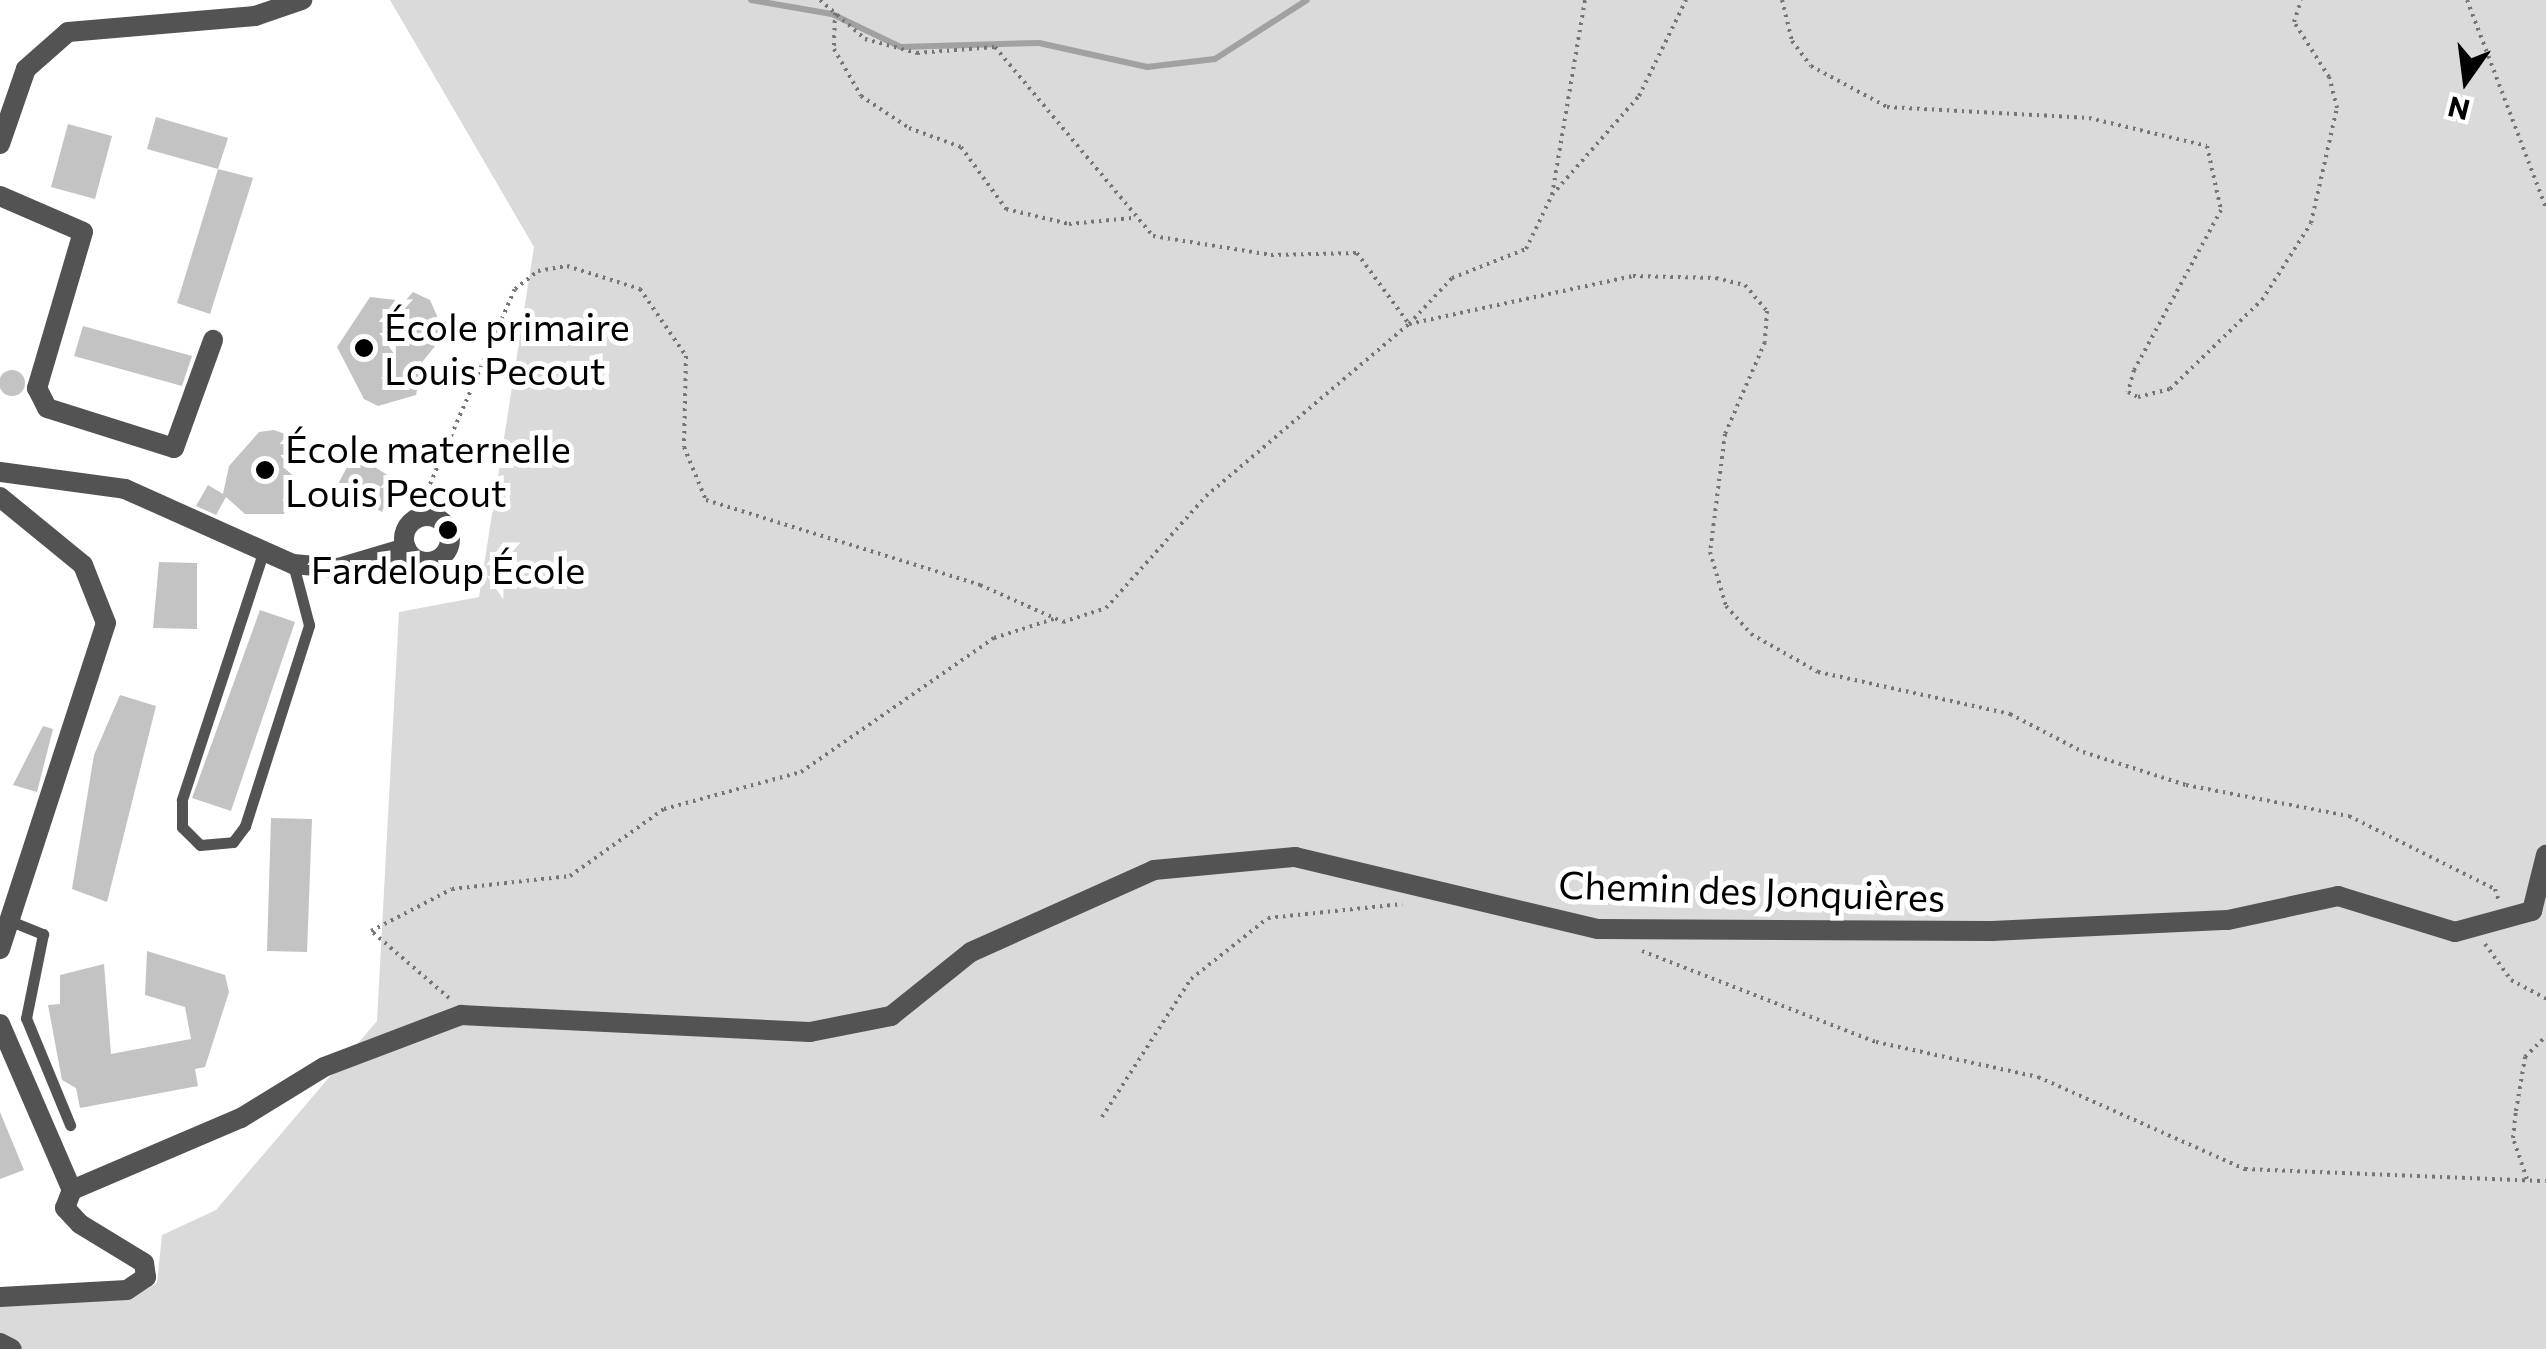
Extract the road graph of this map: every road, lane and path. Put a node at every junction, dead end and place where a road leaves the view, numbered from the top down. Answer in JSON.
{"nodes":[{"id":1,"x":302,"y":0,"type":"edge"},
{"id":2,"x":820,"y":0,"type":"edge"},
{"id":3,"x":1586,"y":0,"type":"edge"},
{"id":4,"x":1686,"y":0,"type":"edge"},
{"id":5,"x":1782,"y":0,"type":"edge"},
{"id":6,"x":2300,"y":0,"type":"edge"},
{"id":7,"x":2467,"y":0,"type":"edge"},
{"id":8,"x":835,"y":13,"type":"junction"},
{"id":9,"x":0,"y":144,"type":"edge"},
{"id":10,"x":1552,"y":195,"type":"junction"},
{"id":11,"x":0,"y":196,"type":"edge"},
{"id":12,"x":2546,"y":208,"type":"edge"},
{"id":13,"x":1134,"y":218,"type":"junction"},
{"id":14,"x":1409,"y":324,"type":"junction"},
{"id":15,"x":213,"y":340,"type":"dead end"},
{"id":16,"x":0,"y":472,"type":"edge"},
{"id":17,"x":0,"y":497,"type":"edge"},
{"id":18,"x":428,"y":516,"type":"junction"},
{"id":19,"x":406,"y":548,"type":"junction"},
{"id":20,"x":263,"y":554,"type":"junction"},
{"id":21,"x":292,"y":564,"type":"junction"},
{"id":22,"x":1054,"y":618,"type":"junction"},
{"id":23,"x":2546,"y":855,"type":"edge"},
{"id":24,"x":1408,"y":890,"type":"junction"},
{"id":25,"x":8,"y":920,"type":"junction"},
{"id":26,"x":2490,"y":928,"type":"junction"},
{"id":27,"x":0,"y":949,"type":"edge"},
{"id":28,"x":1637,"y":949,"type":"dead end"},
{"id":29,"x":2546,"y":999,"type":"edge"},
{"id":30,"x":469,"y":1013,"type":"junction"},
{"id":31,"x":0,"y":1024,"type":"edge"},
{"id":32,"x":2546,"y":1036,"type":"edge"},
{"id":33,"x":1102,"y":1118,"type":"dead end"},
{"id":34,"x":70,"y":1125,"type":"dead end"},
{"id":35,"x":2527,"y":1178,"type":"junction"},
{"id":36,"x":2546,"y":1181,"type":"edge"},
{"id":37,"x":72,"y":1190,"type":"junction"},
{"id":38,"x":0,"y":1297,"type":"edge"},
{"id":39,"x":0,"y":1343,"type":"edge"},
{"id":40,"x":12,"y":1349,"type":"edge"}],
"edges":[{"from":1,"to":9,"type":"street"},
{"from":2,"to":8,"type":"path"},
{"from":3,"to":10,"type":"path"},
{"from":4,"to":10,"type":"path"},
{"from":5,"to":6,"type":"path"},
{"from":7,"to":12,"type":"path"},
{"from":8,"to":13,"type":"path"},
{"from":8,"to":13,"type":"path"},
{"from":10,"to":14,"type":"path"},
{"from":11,"to":15,"type":"street"},
{"from":13,"to":14,"type":"path"},
{"from":14,"to":22,"type":"path"},
{"from":14,"to":26,"type":"path"},
{"from":16,"to":20,"type":"street"},
{"from":17,"to":25,"type":"street"},
{"from":18,"to":19,"type":"street"},
{"from":18,"to":19,"type":"street"},
{"from":18,"to":22,"type":"path"},
{"from":19,"to":21,"type":"street"},
{"from":20,"to":21,"type":"street"},
{"from":20,"to":21,"type":"lane"},
{"from":22,"to":30,"type":"path"},
{"from":23,"to":26,"type":"street"},
{"from":24,"to":26,"type":"street","name":"Chemin des Jonquières"},
{"from":24,"to":30,"type":"street","name":"Chemin des Jonquières"},
{"from":24,"to":33,"type":"path"},
{"from":25,"to":27,"type":"street"},
{"from":25,"to":34,"type":"lane"},
{"from":26,"to":29,"type":"path"},
{"from":28,"to":35,"type":"path"},
{"from":30,"to":37,"type":"street","name":"Chemin des Jonquières"},
{"from":31,"to":37,"type":"street"},
{"from":32,"to":35,"type":"path"},
{"from":35,"to":36,"type":"path"},
{"from":37,"to":38,"type":"street"},
{"from":39,"to":40,"type":"street"}]}
